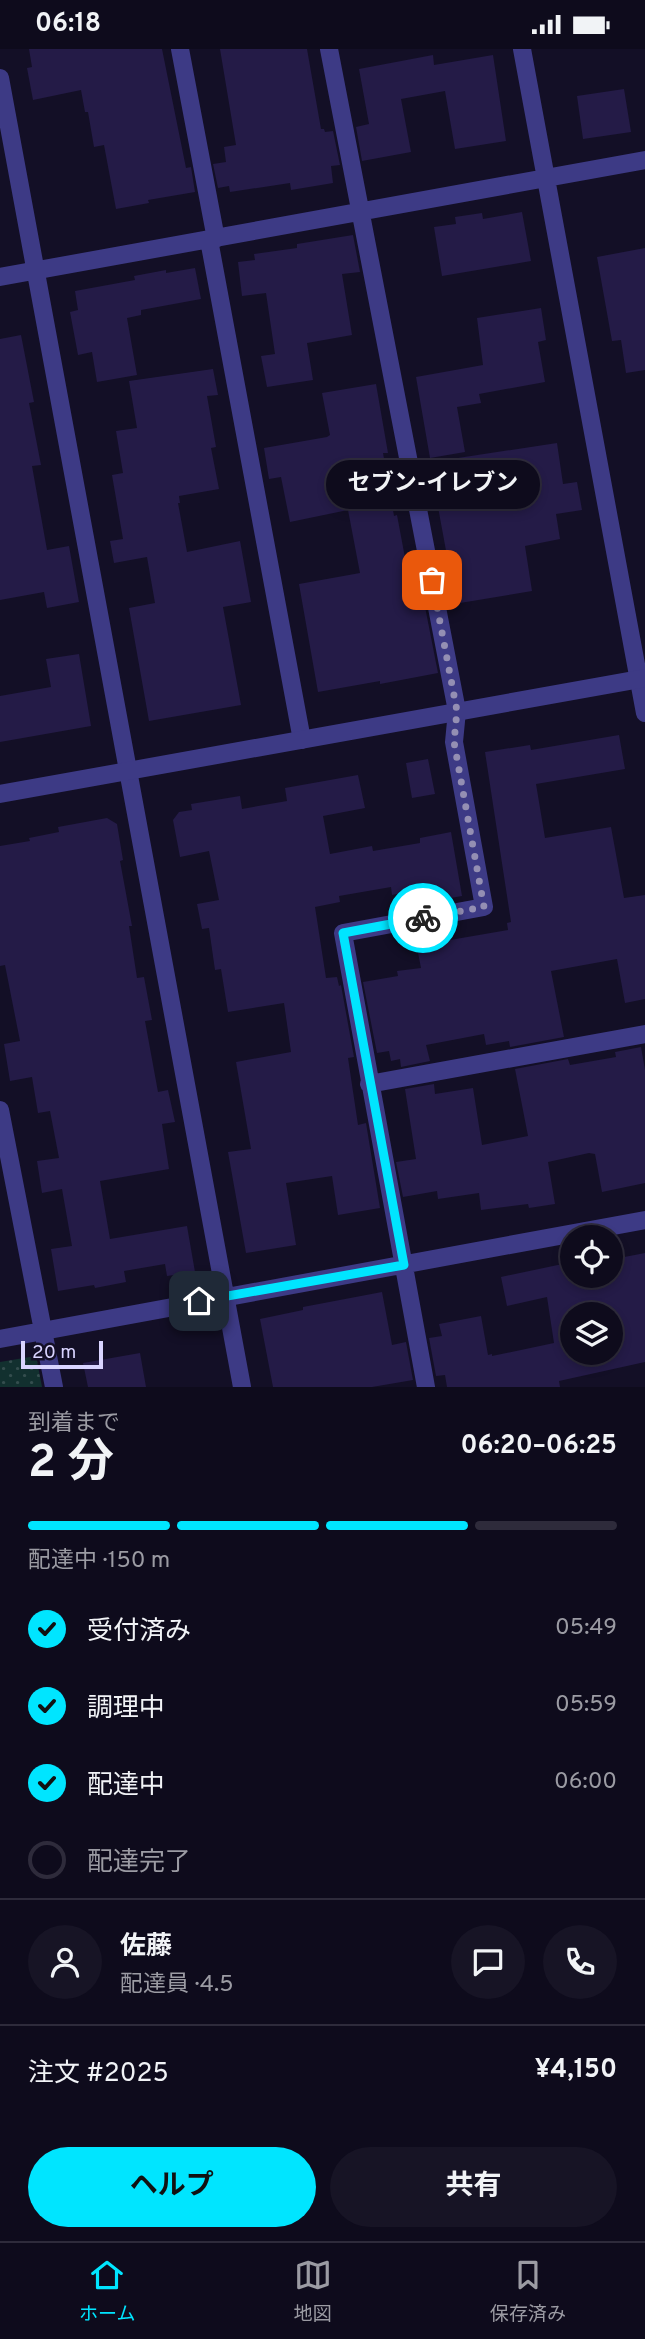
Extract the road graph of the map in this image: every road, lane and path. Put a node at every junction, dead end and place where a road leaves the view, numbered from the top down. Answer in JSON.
{"nodes":[{"id":1,"x":180,"y":49,"type":"edge"},
{"id":2,"x":329,"y":49,"type":"edge"},
{"id":3,"x":522,"y":49,"type":"edge"},
{"id":4,"x":0,"y":78,"type":"edge"},
{"id":5,"x":2,"y":106,"type":"edge"},
{"id":6,"x":645,"y":160,"type":"edge"},
{"id":7,"x":546,"y":178,"type":"junction"},
{"id":8,"x":361,"y":212,"type":"junction"},
{"id":9,"x":212,"y":239,"type":"junction"},
{"id":10,"x":36,"y":271,"type":"junction"},
{"id":11,"x":0,"y":277,"type":"edge"},
{"id":12,"x":642,"y":679,"type":"edge"},
{"id":13,"x":457,"y":711,"type":"junction"},
{"id":14,"x":645,"y":713,"type":"edge"},
{"id":15,"x":302,"y":740,"type":"junction"},
{"id":16,"x":127,"y":772,"type":"junction"},
{"id":17,"x":0,"y":794,"type":"edge"},
{"id":18,"x":645,"y":1034,"type":"edge"},
{"id":19,"x":369,"y":1083,"type":"junction"},
{"id":20,"x":0,"y":1110,"type":"edge"},
{"id":21,"x":4,"y":1152,"type":"edge"},
{"id":22,"x":645,"y":1220,"type":"edge"},
{"id":23,"x":404,"y":1265,"type":"junction"},
{"id":24,"x":225,"y":1296,"type":"junction"},
{"id":25,"x":43,"y":1331,"type":"junction"},
{"id":26,"x":0,"y":1339,"type":"edge"},
{"id":27,"x":54,"y":1387,"type":"edge"},
{"id":28,"x":242,"y":1387,"type":"edge"},
{"id":29,"x":426,"y":1387,"type":"edge"}],
"edges":[{"from":1,"to":9,"type":"street"},
{"from":2,"to":8,"type":"street"},
{"from":3,"to":7,"type":"street"},
{"from":4,"to":5,"type":"street"},
{"from":5,"to":10,"type":"street"},
{"from":6,"to":7,"type":"street"},
{"from":7,"to":8,"type":"street"},
{"from":7,"to":12,"type":"street"},
{"from":8,"to":9,"type":"street"},
{"from":8,"to":13,"type":"street"},
{"from":9,"to":10,"type":"street"},
{"from":9,"to":15,"type":"street"},
{"from":10,"to":11,"type":"street"},
{"from":10,"to":16,"type":"street"},
{"from":12,"to":13,"type":"street"},
{"from":12,"to":14,"type":"street"},
{"from":13,"to":15,"type":"street"},
{"from":13,"to":19,"type":"street"},
{"from":15,"to":16,"type":"street"},
{"from":16,"to":17,"type":"street"},
{"from":16,"to":24,"type":"street"},
{"from":18,"to":19,"type":"street"},
{"from":19,"to":23,"type":"street"},
{"from":20,"to":21,"type":"street"},
{"from":21,"to":25,"type":"street"},
{"from":22,"to":23,"type":"street"},
{"from":23,"to":24,"type":"street"},
{"from":23,"to":29,"type":"street"},
{"from":24,"to":25,"type":"street"},
{"from":24,"to":28,"type":"street"},
{"from":25,"to":26,"type":"street"},
{"from":25,"to":27,"type":"street"}]}
